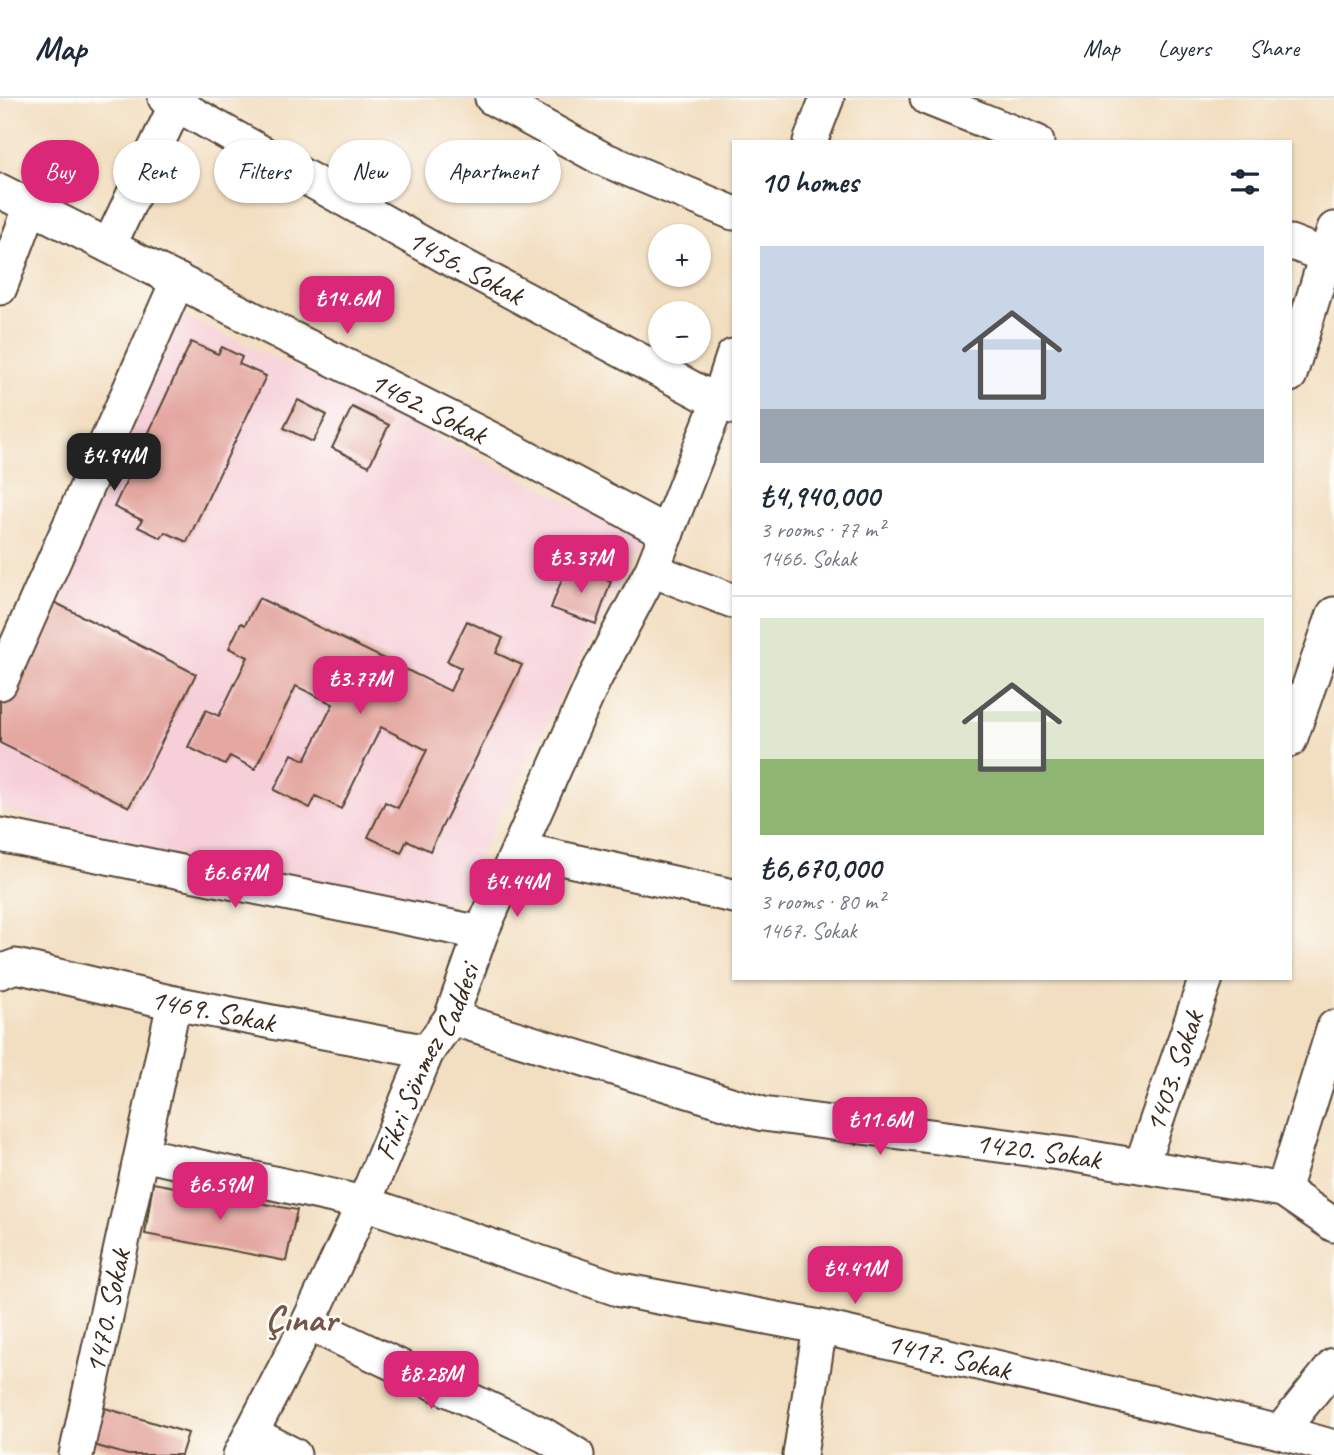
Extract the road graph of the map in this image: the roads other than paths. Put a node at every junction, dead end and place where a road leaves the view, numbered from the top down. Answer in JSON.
{"nodes":[{"id":1,"x":492,"y":98,"type":"edge"},
{"id":2,"x":827,"y":98,"type":"edge"},
{"id":3,"x":927,"y":98,"type":"edge"},
{"id":4,"x":173,"y":100,"type":"edge"},
{"id":5,"x":811,"y":140,"type":"edge"},
{"id":6,"x":1032,"y":140,"type":"edge"},
{"id":7,"x":0,"y":191,"type":"edge"},
{"id":8,"x":31,"y":206,"type":"junction"},
{"id":9,"x":732,"y":213,"type":"edge"},
{"id":10,"x":1292,"y":242,"type":"edge"},
{"id":11,"x":1330,"y":242,"type":"edge"},
{"id":12,"x":109,"y":246,"type":"junction"},
{"id":13,"x":178,"y":280,"type":"junction"},
{"id":14,"x":0,"y":288,"type":"edge"},
{"id":15,"x":732,"y":363,"type":"edge"},
{"id":16,"x":1292,"y":368,"type":"edge"},
{"id":17,"x":726,"y":405,"type":"edge"},
{"id":18,"x":667,"y":533,"type":"junction"},
{"id":19,"x":652,"y":570,"type":"junction"},
{"id":20,"x":732,"y":601,"type":"edge"},
{"id":21,"x":1334,"y":614,"type":"edge"},
{"id":22,"x":0,"y":683,"type":"edge"},
{"id":23,"x":1292,"y":734,"type":"edge"},
{"id":24,"x":0,"y":835,"type":"edge"},
{"id":25,"x":519,"y":849,"type":"junction"},
{"id":26,"x":732,"y":896,"type":"edge"},
{"id":27,"x":481,"y":933,"type":"junction"},
{"id":28,"x":0,"y":972,"type":"edge"},
{"id":29,"x":1205,"y":980,"type":"edge"},
{"id":30,"x":174,"y":1003,"type":"junction"},
{"id":31,"x":451,"y":1017,"type":"junction"},
{"id":32,"x":1334,"y":1027,"type":"edge"},
{"id":33,"x":428,"y":1052,"type":"junction"},
{"id":34,"x":142,"y":1154,"type":"junction"},
{"id":35,"x":1141,"y":1166,"type":"junction"},
{"id":36,"x":1283,"y":1190,"type":"junction"},
{"id":37,"x":364,"y":1203,"type":"junction"},
{"id":38,"x":1334,"y":1225,"type":"edge"},
{"id":39,"x":308,"y":1323,"type":"junction"},
{"id":40,"x":820,"y":1326,"type":"junction"},
{"id":41,"x":1334,"y":1365,"type":"edge"},
{"id":42,"x":1280,"y":1432,"type":"junction"},
{"id":43,"x":245,"y":1444,"type":"edge"},
{"id":44,"x":538,"y":1445,"type":"edge"},
{"id":45,"x":1334,"y":1447,"type":"edge"},
{"id":46,"x":76,"y":1455,"type":"edge"},
{"id":47,"x":294,"y":1455,"type":"edge"},
{"id":48,"x":577,"y":1455,"type":"edge"},
{"id":49,"x":800,"y":1455,"type":"edge"}],
"edges":[{"from":1,"to":9,"type":"street"},
{"from":2,"to":5,"type":"street"},
{"from":3,"to":6,"type":"street"},
{"from":4,"to":12,"type":"street"},
{"from":4,"to":17,"type":"street","name":"1456. Sokak"},
{"from":7,"to":8,"type":"street","name":"1462. Sokak"},
{"from":8,"to":12,"type":"street","name":"1462. Sokak"},
{"from":8,"to":14,"type":"street"},
{"from":10,"to":11,"type":"street"},
{"from":11,"to":16,"type":"street"},
{"from":12,"to":13,"type":"street","name":"1462. Sokak"},
{"from":13,"to":18,"type":"street","name":"1462. Sokak"},
{"from":13,"to":22,"type":"street"},
{"from":15,"to":17,"type":"street","name":"Fikri Sönmez Caddesi"},
{"from":17,"to":18,"type":"street","name":"Fikri Sönmez Caddesi"},
{"from":18,"to":19,"type":"street","name":"Fikri Sönmez Caddesi"},
{"from":19,"to":20,"type":"street"},
{"from":19,"to":25,"type":"street","name":"Fikri Sönmez Caddesi"},
{"from":21,"to":23,"type":"street"},
{"from":24,"to":27,"type":"street"},
{"from":25,"to":26,"type":"street"},
{"from":25,"to":27,"type":"street","name":"Fikri Sönmez Caddesi"},
{"from":27,"to":31,"type":"street","name":"Fikri Sönmez Caddesi"},
{"from":28,"to":30,"type":"street","name":"1469. Sokak"},
{"from":29,"to":35,"type":"street","name":"1403. Sokak"},
{"from":30,"to":33,"type":"street","name":"1469. Sokak"},
{"from":30,"to":34,"type":"street","name":"1470. Sokak"},
{"from":31,"to":33,"type":"street","name":"Fikri Sönmez Caddesi"},
{"from":31,"to":35,"type":"street","name":"1420. Sokak"},
{"from":32,"to":36,"type":"street"},
{"from":33,"to":37,"type":"street","name":"Fikri Sönmez Caddesi"},
{"from":34,"to":37,"type":"street","name":"1417. Sokak"},
{"from":34,"to":46,"type":"street","name":"1470. Sokak"},
{"from":35,"to":36,"type":"street","name":"1420. Sokak"},
{"from":36,"to":38,"type":"street","name":"1420. Sokak"},
{"from":37,"to":39,"type":"street","name":"Fikri Sönmez Caddesi"},
{"from":37,"to":40,"type":"street","name":"1417. Sokak"},
{"from":39,"to":43,"type":"street","name":"Fikri Sönmez Caddesi"},
{"from":39,"to":44,"type":"street"},
{"from":40,"to":42,"type":"street","name":"1417. Sokak"},
{"from":40,"to":49,"type":"street"},
{"from":41,"to":42,"type":"street"},
{"from":42,"to":45,"type":"street","name":"1417. Sokak"},
{"from":43,"to":47,"type":"street"},
{"from":44,"to":48,"type":"street"}]}
